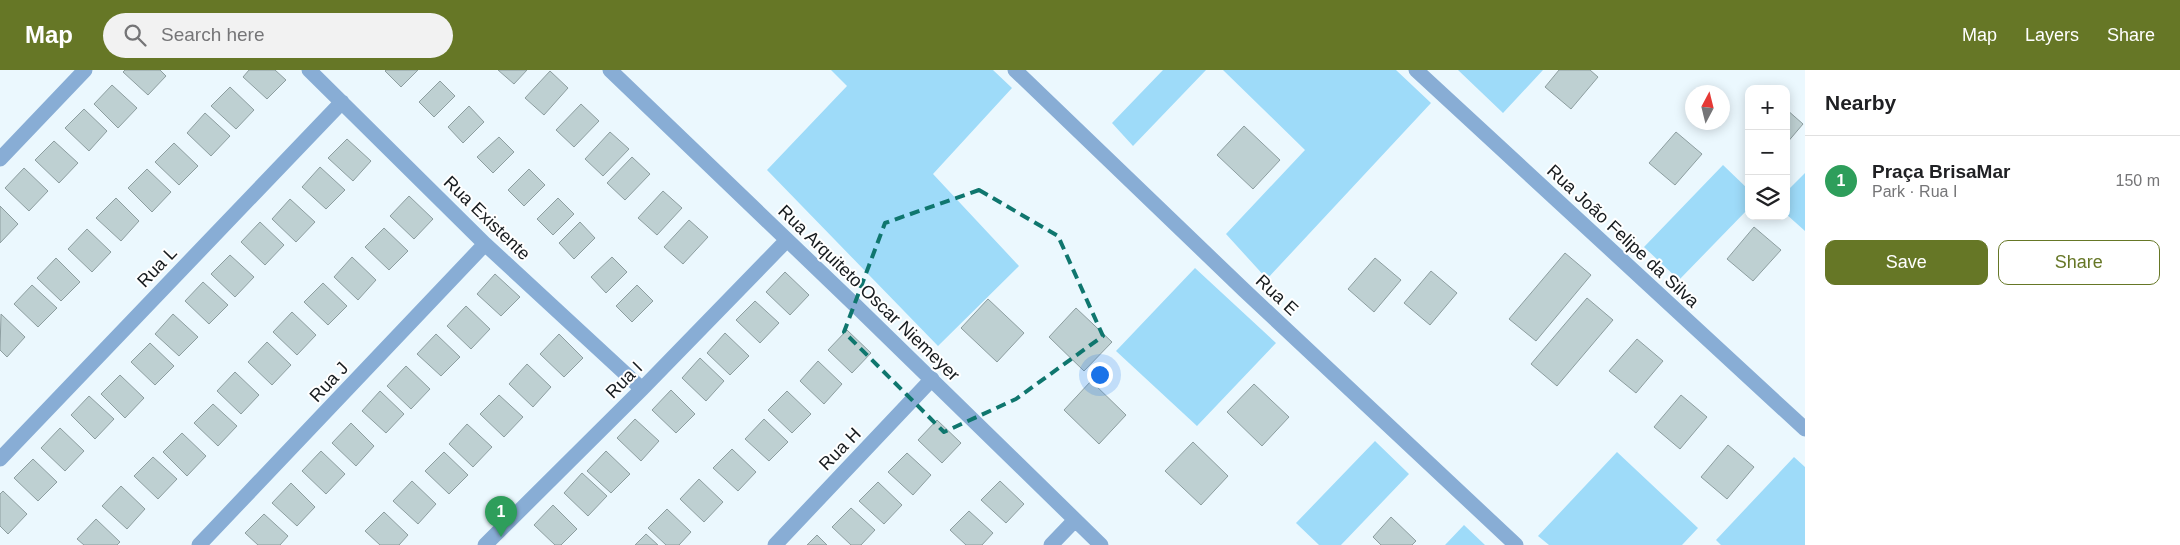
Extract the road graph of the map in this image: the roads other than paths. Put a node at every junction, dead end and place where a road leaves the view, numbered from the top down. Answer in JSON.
{"nodes":[{"id":1,"x":85,"y":70,"type":"edge"},
{"id":2,"x":309,"y":70,"type":"edge"},
{"id":3,"x":610,"y":70,"type":"edge"},
{"id":4,"x":1015,"y":70,"type":"edge"},
{"id":5,"x":1416,"y":70,"type":"edge"},
{"id":6,"x":342,"y":102,"type":"junction"},
{"id":7,"x":0,"y":159,"type":"edge"},
{"id":8,"x":787,"y":240,"type":"junction"},
{"id":9,"x":486,"y":244,"type":"junction"},
{"id":10,"x":932,"y":379,"type":"junction"},
{"id":11,"x":642,"y":389,"type":"junction"},
{"id":12,"x":1805,"y":429,"type":"edge"},
{"id":13,"x":0,"y":459,"type":"edge"},
{"id":14,"x":1075,"y":520,"type":"junction"},
{"id":15,"x":199,"y":545,"type":"edge"},
{"id":16,"x":485,"y":545,"type":"edge"},
{"id":17,"x":775,"y":545,"type":"edge"},
{"id":18,"x":1051,"y":545,"type":"edge"},
{"id":19,"x":1101,"y":545,"type":"edge"},
{"id":20,"x":1516,"y":545,"type":"edge"}],
"edges":[{"from":1,"to":7,"type":"street"},
{"from":2,"to":6,"type":"street","name":"Rua Existente"},
{"from":3,"to":8,"type":"street","name":"Rua Arquiteto Oscar Niemeyer"},
{"from":4,"to":20,"type":"street","name":"Rua E"},
{"from":5,"to":12,"type":"street","name":"Rua João Felipe da Silva"},
{"from":6,"to":9,"type":"street","name":"Rua Existente"},
{"from":6,"to":13,"type":"street","name":"Rua L"},
{"from":8,"to":10,"type":"street","name":"Rua Arquiteto Oscar Niemeyer"},
{"from":8,"to":11,"type":"street","name":"Rua I"},
{"from":9,"to":11,"type":"street","name":"Rua Existente"},
{"from":9,"to":15,"type":"street","name":"Rua J"},
{"from":10,"to":14,"type":"street","name":"Rua Arquiteto Oscar Niemeyer"},
{"from":10,"to":17,"type":"street","name":"Rua H"},
{"from":11,"to":16,"type":"street","name":"Rua I"},
{"from":14,"to":18,"type":"street"},
{"from":14,"to":19,"type":"street","name":"Rua Arquiteto Oscar Niemeyer"}]}
